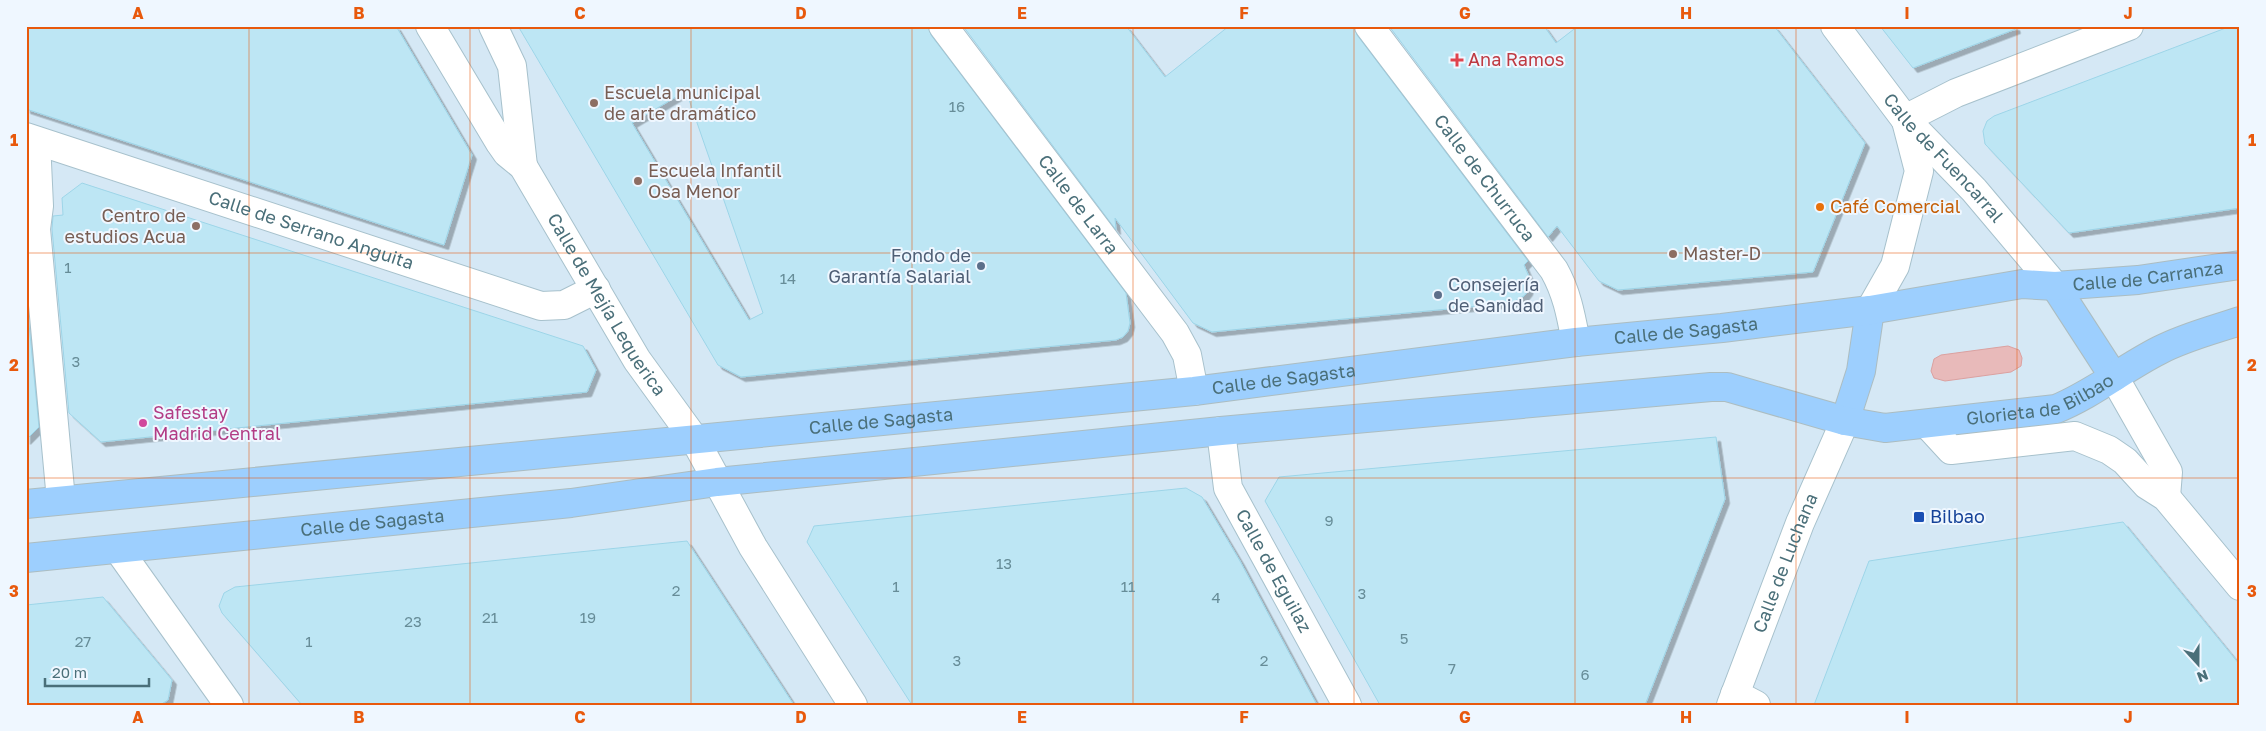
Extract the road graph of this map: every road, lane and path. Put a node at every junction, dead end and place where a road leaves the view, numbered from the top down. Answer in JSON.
{"nodes":[{"id":1,"x":430,"y":26,"type":"edge"},
{"id":2,"x":493,"y":26,"type":"edge"},
{"id":3,"x":943,"y":26,"type":"edge"},
{"id":4,"x":1368,"y":26,"type":"edge"},
{"id":5,"x":1835,"y":26,"type":"edge"},
{"id":6,"x":2129,"y":26,"type":"edge"},
{"id":7,"x":1905,"y":119,"type":"junction"},
{"id":8,"x":31,"y":139,"type":"edge"},
{"id":9,"x":523,"y":166,"type":"junction"},
{"id":10,"x":2240,"y":265,"type":"edge"},
{"id":11,"x":2055,"y":286,"type":"junction"},
{"id":12,"x":596,"y":289,"type":"junction"},
{"id":13,"x":1870,"y":310,"type":"junction"},
{"id":14,"x":2240,"y":321,"type":"edge"},
{"id":15,"x":1576,"y":342,"type":"junction"},
{"id":16,"x":2114,"y":376,"type":"junction"},
{"id":17,"x":1194,"y":391,"type":"junction"},
{"id":18,"x":1845,"y":421,"type":"junction"},
{"id":19,"x":1928,"y":425,"type":"junction"},
{"id":20,"x":1221,"y":431,"type":"junction"},
{"id":21,"x":695,"y":440,"type":"junction"},
{"id":22,"x":717,"y":482,"type":"junction"},
{"id":23,"x":2166,"y":496,"type":"junction"},
{"id":24,"x":61,"y":500,"type":"junction"},
{"id":25,"x":26,"y":504,"type":"edge"},
{"id":26,"x":118,"y":549,"type":"junction"},
{"id":27,"x":26,"y":558,"type":"edge"},
{"id":28,"x":2240,"y":586,"type":"edge"},
{"id":29,"x":1741,"y":701,"type":"edge"},
{"id":30,"x":228,"y":704,"type":"edge"},
{"id":31,"x":853,"y":705,"type":"edge"},
{"id":32,"x":1347,"y":705,"type":"edge"}],
"edges":[{"from":1,"to":9,"type":"street","name":"Calle de Mejía Lequerica"},
{"from":2,"to":9,"type":"street","name":"Calle de Mejía Lequerica"},
{"from":3,"to":17,"type":"street","name":"Calle de Larra"},
{"from":4,"to":15,"type":"street","name":"Calle de Churruca"},
{"from":5,"to":7,"type":"street","name":"Calle de Fuencarral"},
{"from":6,"to":7,"type":"street"},
{"from":7,"to":11,"type":"street","name":"Calle de Fuencarral"},
{"from":7,"to":13,"type":"street"},
{"from":8,"to":12,"type":"street","name":"Calle de Serrano Anguita"},
{"from":8,"to":24,"type":"street"},
{"from":9,"to":12,"type":"street","name":"Calle de Mejía Lequerica"},
{"from":10,"to":11,"type":"main road","name":"Calle de Carranza"},
{"from":11,"to":13,"type":"main road"},
{"from":11,"to":16,"type":"main road","name":"Glorieta de Bilbao"},
{"from":12,"to":21,"type":"street","name":"Calle de Mejía Lequerica"},
{"from":13,"to":15,"type":"main road","name":"Calle de Sagasta"},
{"from":13,"to":18,"type":"main road"},
{"from":14,"to":16,"type":"main road"},
{"from":15,"to":17,"type":"main road","name":"Calle de Sagasta"},
{"from":16,"to":19,"type":"main road","name":"Glorieta de Bilbao"},
{"from":16,"to":23,"type":"street"},
{"from":17,"to":21,"type":"main road","name":"Calle de Sagasta"},
{"from":18,"to":19,"type":"main road","name":"Glorieta de Bilbao"},
{"from":18,"to":20,"type":"main road","name":"Calle de Sagasta"},
{"from":18,"to":29,"type":"street","name":"Calle de Luchana"},
{"from":19,"to":23,"type":"street"},
{"from":20,"to":22,"type":"main road","name":"Calle de Sagasta"},
{"from":20,"to":32,"type":"street","name":"Calle de Eguilaz"},
{"from":21,"to":22,"type":"street"},
{"from":21,"to":24,"type":"main road","name":"Calle de Sagasta"},
{"from":22,"to":26,"type":"main road","name":"Calle de Sagasta"},
{"from":22,"to":31,"type":"street"},
{"from":23,"to":28,"type":"street"},
{"from":24,"to":25,"type":"main road","name":"Calle de Sagasta"},
{"from":26,"to":27,"type":"main road","name":"Calle de Sagasta"},
{"from":26,"to":30,"type":"street"}]}
